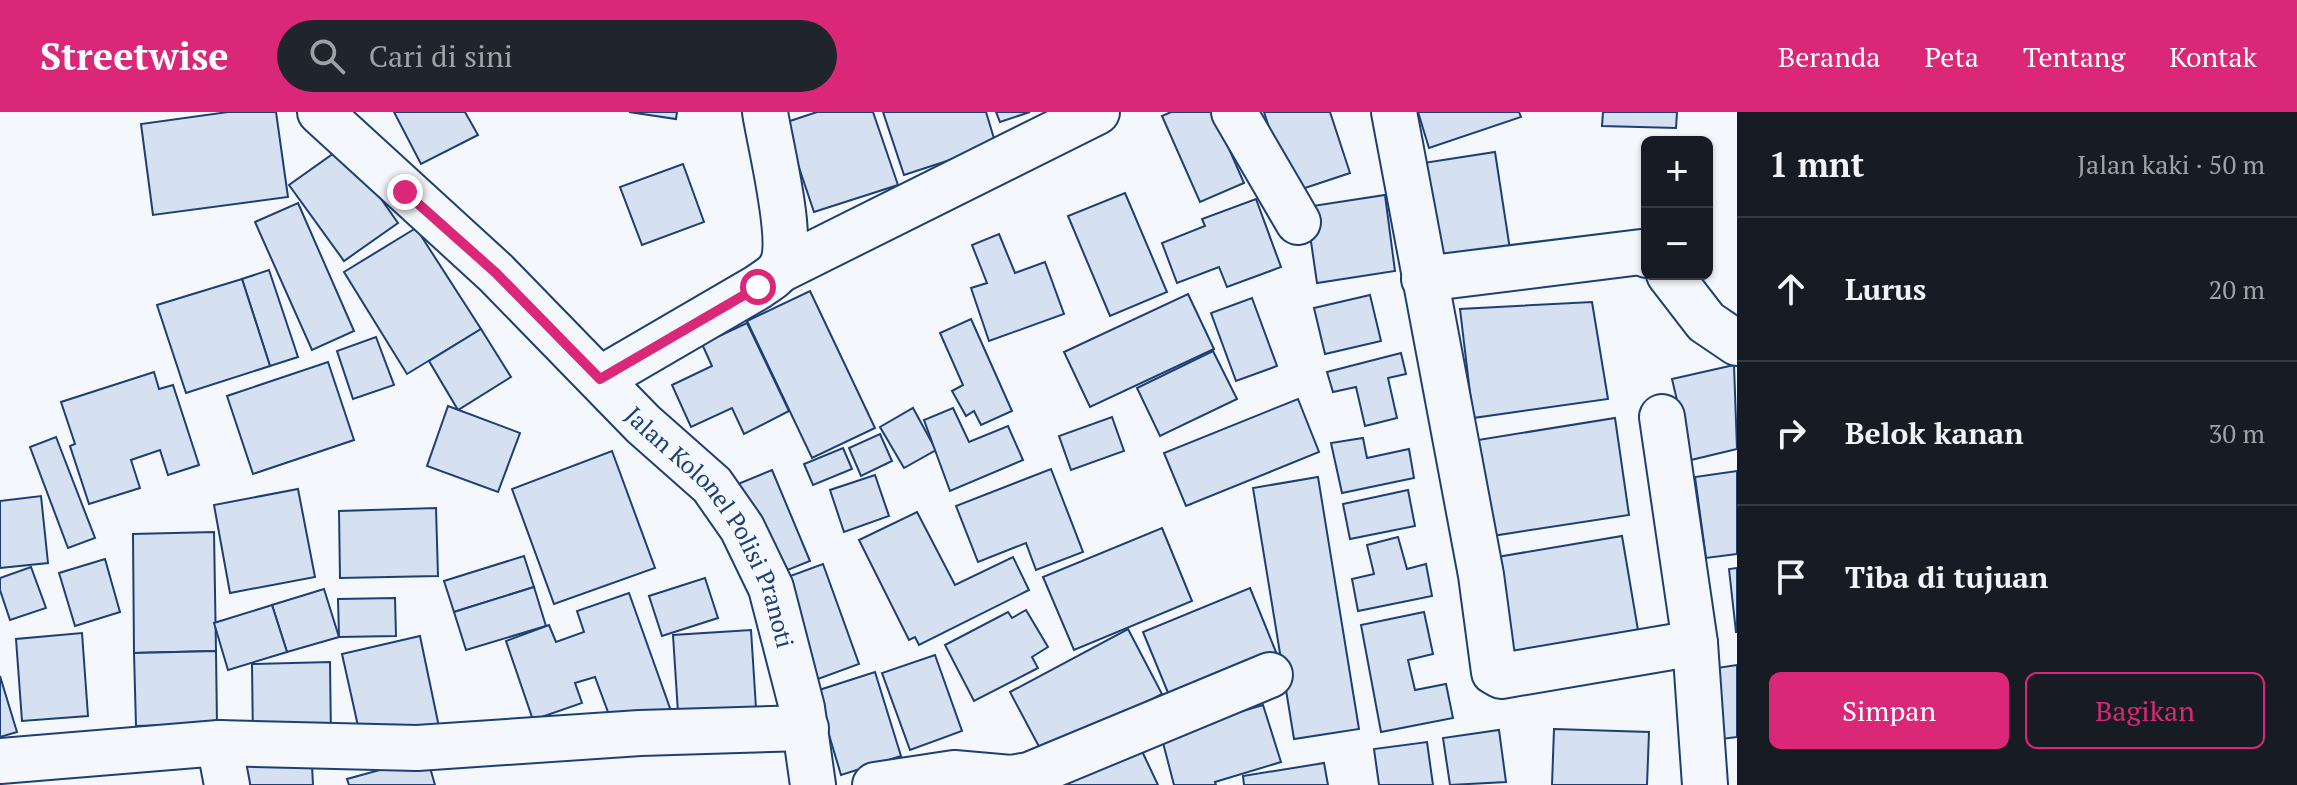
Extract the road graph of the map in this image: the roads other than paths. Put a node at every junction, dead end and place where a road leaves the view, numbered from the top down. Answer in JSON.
{"nodes":[{"id":1,"x":320,"y":112,"type":"edge"},
{"id":2,"x":765,"y":112,"type":"edge"},
{"id":3,"x":1097,"y":112,"type":"edge"},
{"id":4,"x":1234,"y":112,"type":"edge"},
{"id":5,"x":1394,"y":112,"type":"edge"},
{"id":6,"x":1298,"y":222,"type":"dead end"},
{"id":7,"x":1641,"y":252,"type":"edge"},
{"id":8,"x":780,"y":270,"type":"junction"},
{"id":9,"x":1424,"y":279,"type":"junction"},
{"id":10,"x":1674,"y":280,"type":"edge"},
{"id":11,"x":1737,"y":343,"type":"edge"},
{"id":12,"x":600,"y":379,"type":"junction"},
{"id":13,"x":1662,"y":417,"type":"dead end"},
{"id":14,"x":1695,"y":643,"type":"junction"},
{"id":15,"x":1270,"y":675,"type":"dead end"},
{"id":16,"x":806,"y":728,"type":"junction"},
{"id":17,"x":219,"y":743,"type":"junction"},
{"id":18,"x":0,"y":761,"type":"edge"},
{"id":19,"x":227,"y":785,"type":"edge"},
{"id":20,"x":813,"y":785,"type":"edge"},
{"id":21,"x":875,"y":785,"type":"edge"},
{"id":22,"x":1705,"y":785,"type":"edge"}],
"edges":[{"from":1,"to":12,"type":"street","name":"Jalan Kolonel Polisi Pranoti"},
{"from":2,"to":8,"type":"street"},
{"from":3,"to":8,"type":"street"},
{"from":4,"to":6,"type":"street"},
{"from":5,"to":9,"type":"street"},
{"from":7,"to":9,"type":"street"},
{"from":8,"to":12,"type":"street"},
{"from":9,"to":14,"type":"street"},
{"from":10,"to":11,"type":"street"},
{"from":12,"to":16,"type":"street","name":"Jalan Kolonel Polisi Pranoti"},
{"from":13,"to":14,"type":"street"},
{"from":14,"to":22,"type":"street"},
{"from":15,"to":21,"type":"street"},
{"from":16,"to":17,"type":"street"},
{"from":16,"to":20,"type":"street","name":"Jalan Kolonel Polisi Pranoti"},
{"from":17,"to":18,"type":"street"},
{"from":17,"to":19,"type":"street"}]}
